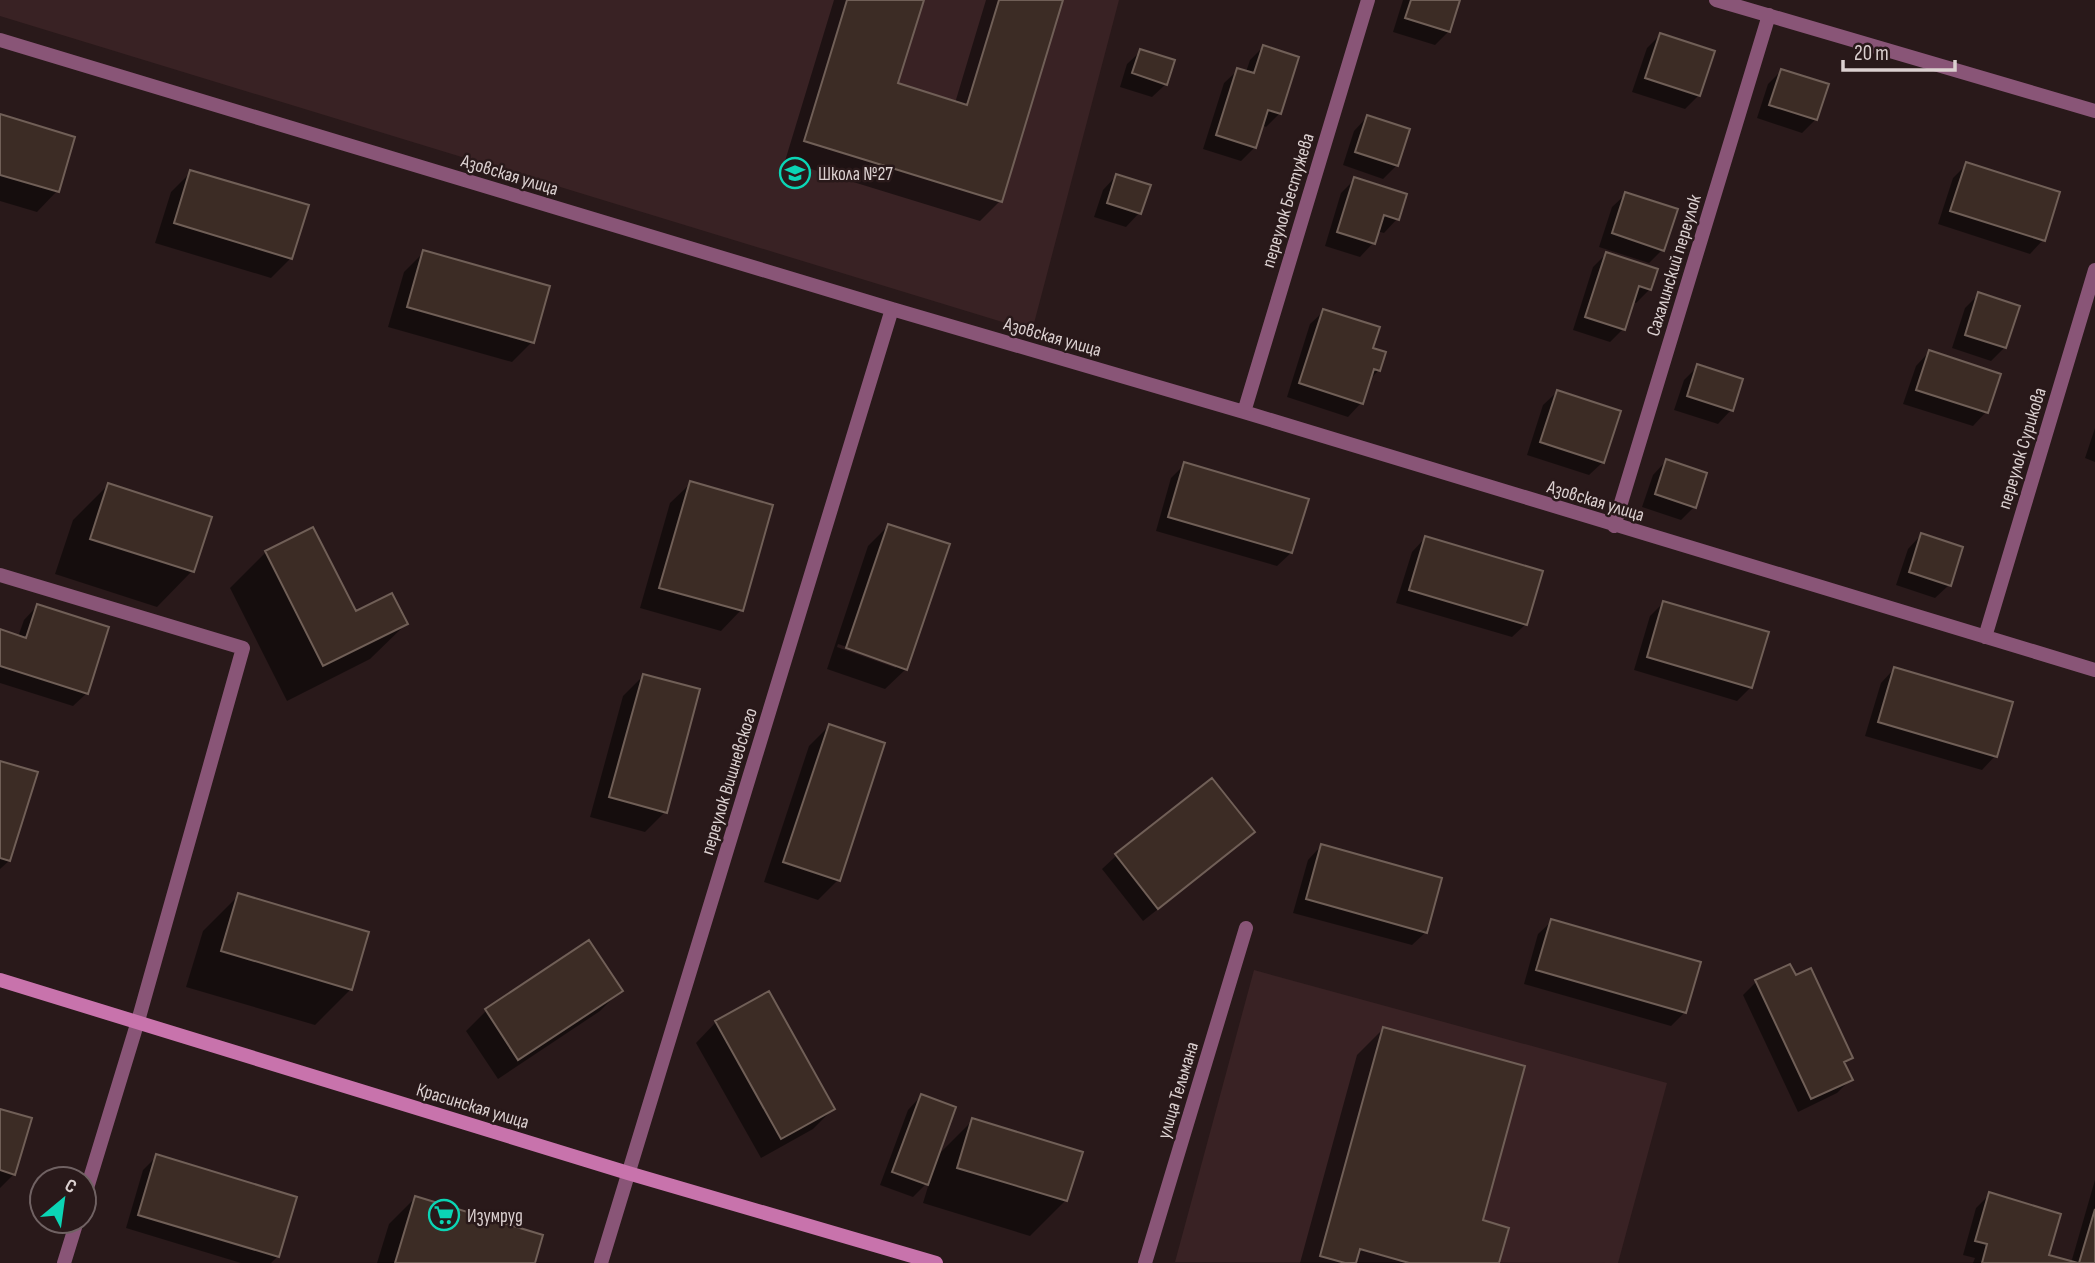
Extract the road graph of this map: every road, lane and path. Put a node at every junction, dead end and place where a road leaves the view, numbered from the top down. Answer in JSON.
{"nodes":[{"id":1,"x":1368,"y":0,"type":"edge"},
{"id":2,"x":1716,"y":0,"type":"edge"},
{"id":3,"x":1769,"y":15,"type":"junction"},
{"id":4,"x":0,"y":40,"type":"edge"},
{"id":5,"x":2095,"y":111,"type":"edge"},
{"id":6,"x":2095,"y":270,"type":"edge"},
{"id":7,"x":892,"y":309,"type":"junction"},
{"id":8,"x":1244,"y":412,"type":"junction"},
{"id":9,"x":1615,"y":526,"type":"junction"},
{"id":10,"x":0,"y":575,"type":"edge"},
{"id":11,"x":1985,"y":637,"type":"junction"},
{"id":12,"x":2095,"y":670,"type":"edge"},
{"id":13,"x":1246,"y":928,"type":"dead end"},
{"id":14,"x":0,"y":980,"type":"edge"},
{"id":15,"x":138,"y":1021,"type":"junction"},
{"id":16,"x":94,"y":1165,"type":"edge"},
{"id":17,"x":628,"y":1173,"type":"junction"},
{"id":18,"x":73,"y":1235,"type":"edge"},
{"id":19,"x":64,"y":1263,"type":"edge"},
{"id":20,"x":601,"y":1263,"type":"edge"},
{"id":21,"x":936,"y":1263,"type":"edge"},
{"id":22,"x":1145,"y":1263,"type":"edge"}],
"edges":[{"from":1,"to":8,"type":"street","name":"переулок Бестужева"},
{"from":2,"to":3,"type":"street"},
{"from":3,"to":5,"type":"street"},
{"from":3,"to":9,"type":"street","name":"Сахалинский переулок"},
{"from":4,"to":7,"type":"street","name":"Азовская улица"},
{"from":6,"to":11,"type":"street","name":"переулок Сурикова"},
{"from":7,"to":8,"type":"street","name":"Азовская улица"},
{"from":7,"to":17,"type":"street","name":"переулок Вишневского"},
{"from":8,"to":9,"type":"street","name":"Азовская улица"},
{"from":9,"to":11,"type":"street","name":"Азовская улица"},
{"from":10,"to":15,"type":"street"},
{"from":11,"to":12,"type":"street","name":"Азовская улица"},
{"from":13,"to":22,"type":"street","name":"улица Тельмана"},
{"from":14,"to":15,"type":"main road","name":"Красинская улица"},
{"from":15,"to":16,"type":"street"},
{"from":15,"to":17,"type":"main road","name":"Красинская улица"},
{"from":17,"to":20,"type":"street","name":"переулок Вишневского"},
{"from":17,"to":21,"type":"main road","name":"Красинская улица"},
{"from":18,"to":19,"type":"street"}]}
